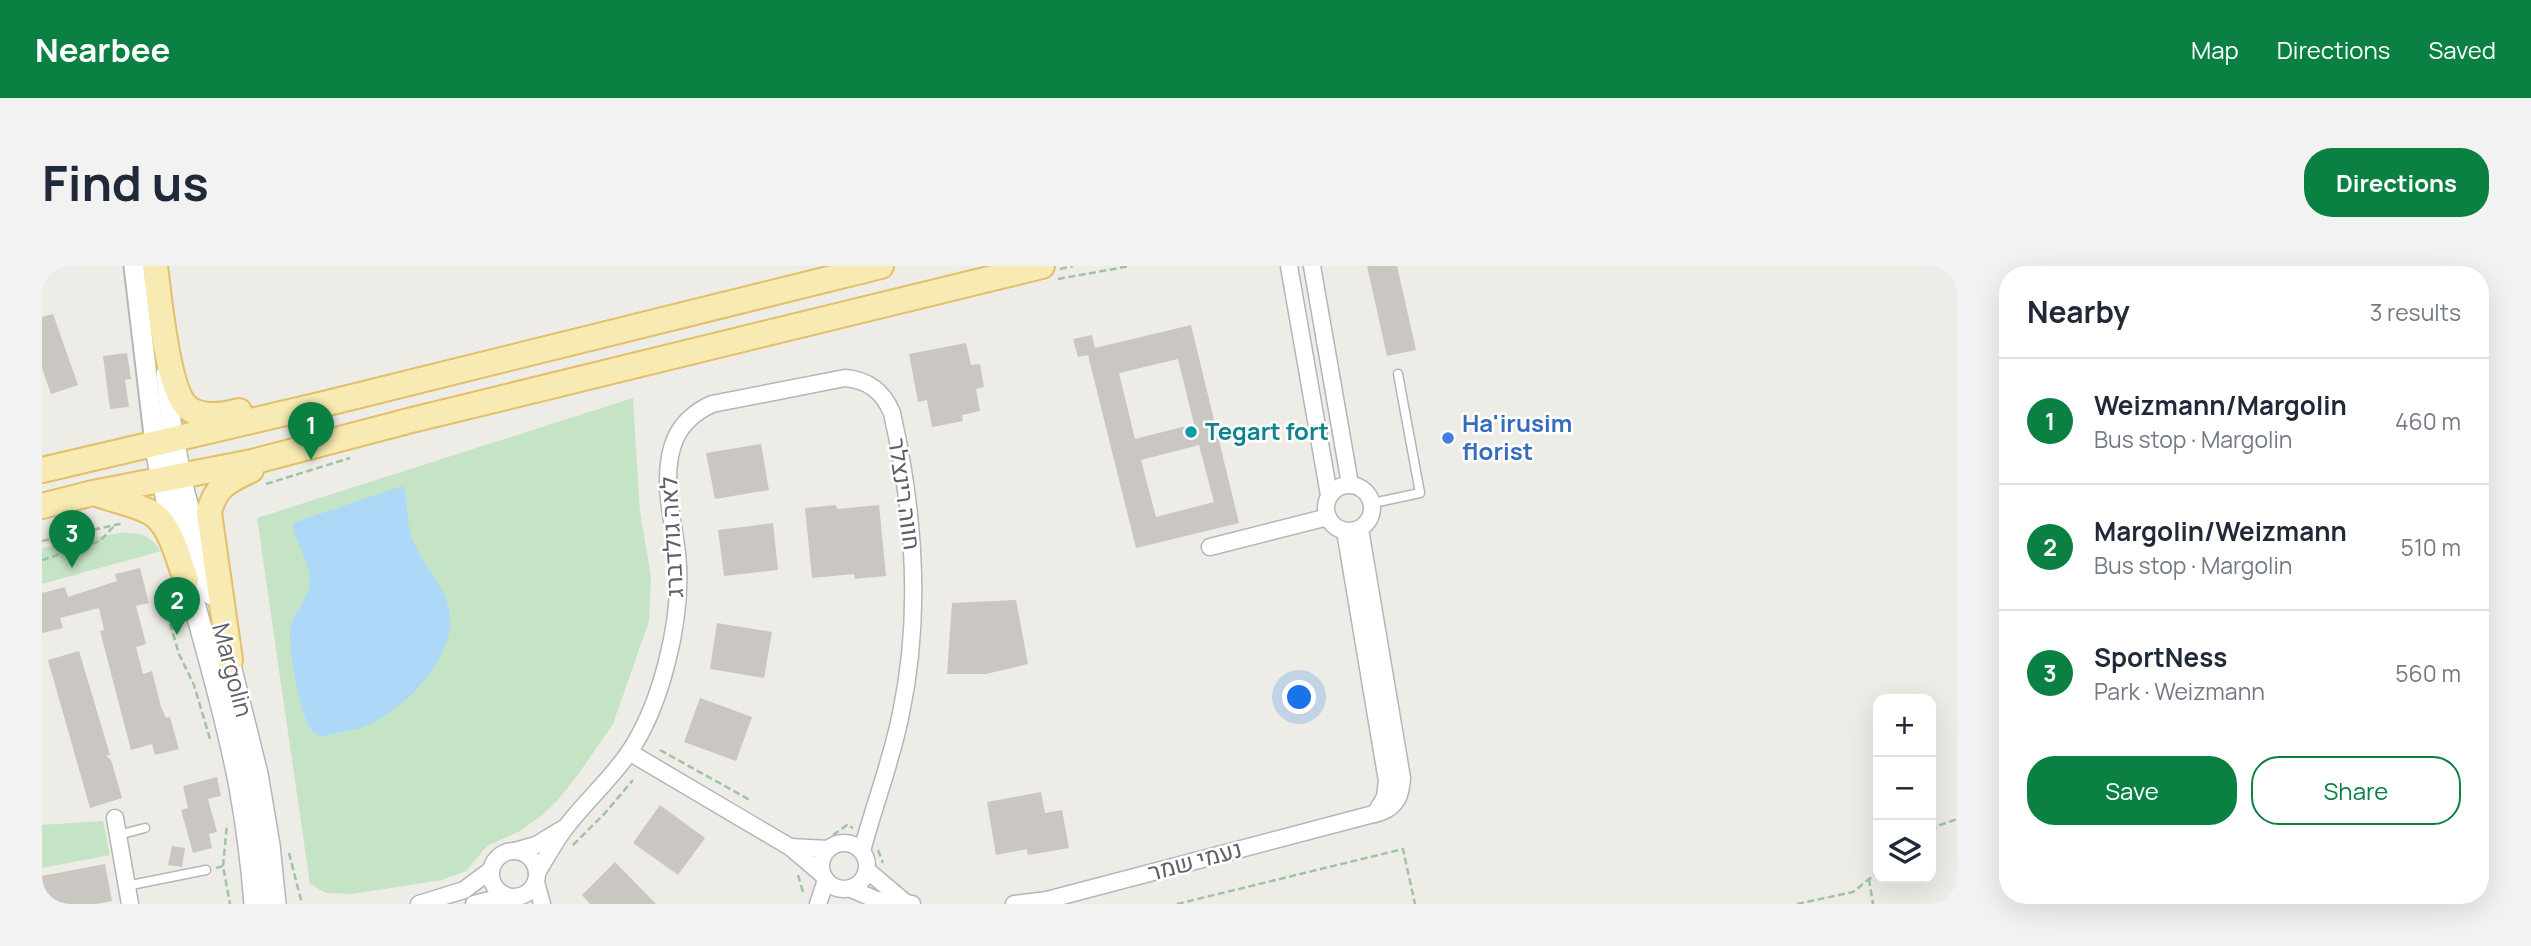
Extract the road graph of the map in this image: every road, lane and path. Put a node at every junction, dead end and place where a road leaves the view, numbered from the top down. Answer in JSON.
{"nodes":[{"id":1,"x":134,"y":266,"type":"edge"},
{"id":2,"x":155,"y":266,"type":"edge"},
{"id":3,"x":881,"y":266,"type":"edge"},
{"id":4,"x":1042,"y":266,"type":"edge"},
{"id":5,"x":1289,"y":266,"type":"edge"},
{"id":6,"x":1312,"y":266,"type":"edge"},
{"id":7,"x":589,"y":339,"type":"junction"},
{"id":8,"x":1398,"y":374,"type":"dead end"},
{"id":9,"x":681,"y":427,"type":"joint"},
{"id":10,"x":164,"y":442,"type":"junction"},
{"id":11,"x":320,"y":444,"type":"junction"},
{"id":12,"x":42,"y":470,"type":"edge"},
{"id":13,"x":1350,"y":484,"type":"junction"},
{"id":14,"x":173,"y":486,"type":"junction"},
{"id":15,"x":93,"y":493,"type":"junction"},
{"id":16,"x":1329,"y":495,"type":"junction"},
{"id":17,"x":1373,"y":503,"type":"junction"},
{"id":18,"x":42,"y":506,"type":"edge"},
{"id":19,"x":1328,"y":517,"type":"junction"},
{"id":20,"x":1352,"y":530,"type":"junction"},
{"id":21,"x":42,"y":541,"type":"edge"},
{"id":22,"x":1210,"y":547,"type":"dead end"},
{"id":23,"x":42,"y":560,"type":"edge"},
{"id":24,"x":176,"y":577,"type":"junction"},
{"id":25,"x":230,"y":660,"type":"junction"},
{"id":26,"x":210,"y":738,"type":"dead end"},
{"id":27,"x":660,"y":750,"type":"dead end"},
{"id":28,"x":629,"y":752,"type":"junction"},
{"id":29,"x":633,"y":780,"type":"dead end"},
{"id":30,"x":750,"y":800,"type":"dead end"},
{"id":31,"x":873,"y":807,"type":"junction"},
{"id":32,"x":115,"y":818,"type":"dead end"},
{"id":33,"x":1957,"y":819,"type":"edge"},
{"id":34,"x":227,"y":823,"type":"dead end"},
{"id":35,"x":566,"y":827,"type":"junction"},
{"id":36,"x":145,"y":828,"type":"dead end"},
{"id":37,"x":1936,"y":828,"type":"edge"},
{"id":38,"x":118,"y":835,"type":"junction"},
{"id":39,"x":877,"y":841,"type":"dead end"},
{"id":40,"x":847,"y":843,"type":"junction"},
{"id":41,"x":790,"y":846,"type":"junction"},
{"id":42,"x":568,"y":849,"type":"dead end"},
{"id":43,"x":828,"y":849,"type":"junction"},
{"id":44,"x":515,"y":851,"type":"junction"},
{"id":45,"x":862,"y":851,"type":"junction"},
{"id":46,"x":223,"y":866,"type":"junction"},
{"id":47,"x":885,"y":868,"type":"dead end"},
{"id":48,"x":206,"y":870,"type":"joint"},
{"id":49,"x":491,"y":870,"type":"junction"},
{"id":50,"x":867,"y":870,"type":"junction"},
{"id":51,"x":272,"y":871,"type":"junction"},
{"id":52,"x":797,"y":871,"type":"dead end"},
{"id":53,"x":1873,"y":876,"type":"edge"},
{"id":54,"x":537,"y":877,"type":"junction"},
{"id":55,"x":824,"y":878,"type":"junction"},
{"id":56,"x":1869,"y":879,"type":"junction"},
{"id":57,"x":126,"y":886,"type":"junction"},
{"id":58,"x":846,"y":889,"type":"junction"},
{"id":59,"x":803,"y":892,"type":"dead end"},
{"id":60,"x":512,"y":899,"type":"edge"},
{"id":61,"x":909,"y":903,"type":"edge"},
{"id":62,"x":130,"y":904,"type":"edge"},
{"id":63,"x":230,"y":904,"type":"edge"},
{"id":64,"x":255,"y":904,"type":"edge"},
{"id":65,"x":275,"y":904,"type":"edge"},
{"id":66,"x":290,"y":904,"type":"edge"},
{"id":67,"x":419,"y":904,"type":"edge"},
{"id":68,"x":474,"y":904,"type":"edge"},
{"id":69,"x":542,"y":904,"type":"edge"},
{"id":70,"x":818,"y":904,"type":"edge"},
{"id":71,"x":826,"y":904,"type":"edge"},
{"id":72,"x":1014,"y":904,"type":"edge"},
{"id":73,"x":1177,"y":904,"type":"edge"},
{"id":74,"x":1415,"y":904,"type":"edge"},
{"id":75,"x":1797,"y":904,"type":"edge"},
{"id":76,"x":1873,"y":904,"type":"edge"}],
"edges":[{"from":1,"to":10,"type":"street"},
{"from":2,"to":7,"type":"main road"},
{"from":2,"to":10,"type":"street"},
{"from":3,"to":7,"type":"main road"},
{"from":4,"to":11,"type":"main road"},
{"from":5,"to":16,"type":"street"},
{"from":6,"to":13,"type":"street"},
{"from":7,"to":10,"type":"main road"},
{"from":8,"to":17,"type":"lane"},
{"from":9,"to":28,"type":"street","name":"לאה גולדברג"},
{"from":9,"to":31,"type":"street","name":"חווה רינצלר"},
{"from":10,"to":12,"type":"main road"},
{"from":10,"to":14,"type":"main road","name":"Margolin"},
{"from":11,"to":14,"type":"main road"},
{"from":11,"to":25,"type":"main road"},
{"from":13,"to":16,"type":"street"},
{"from":13,"to":17,"type":"street"},
{"from":14,"to":15,"type":"main road"},
{"from":14,"to":24,"type":"main road","name":"Margolin"},
{"from":14,"to":25,"type":"main road","name":"Margolin"},
{"from":15,"to":18,"type":"main road"},
{"from":15,"to":24,"type":"main road"},
{"from":16,"to":19,"type":"street"},
{"from":17,"to":20,"type":"street"},
{"from":19,"to":20,"type":"street"},
{"from":19,"to":22,"type":"street"},
{"from":20,"to":72,"type":"street","name":"נעמי שמר"},
{"from":21,"to":23,"type":"path"},
{"from":24,"to":26,"type":"path"},
{"from":24,"to":64,"type":"main road","name":"Margolin"},
{"from":25,"to":51,"type":"main road","name":"Margolin"},
{"from":27,"to":30,"type":"path"},
{"from":28,"to":35,"type":"street","name":"לאה גולדברג"},
{"from":28,"to":41,"type":"street"},
{"from":29,"to":42,"type":"path"},
{"from":31,"to":40,"type":"street","name":"חווה רינצלר"},
{"from":31,"to":45,"type":"street","name":"חווה רינצלר"},
{"from":32,"to":38,"type":"street"},
{"from":33,"to":37,"type":"path"},
{"from":34,"to":46,"type":"path"},
{"from":35,"to":44,"type":"street","name":"לאה גולדברג"},
{"from":35,"to":54,"type":"street","name":"לאה גולדברג"},
{"from":36,"to":38,"type":"lane"},
{"from":38,"to":57,"type":"street"},
{"from":39,"to":47,"type":"path"},
{"from":40,"to":43,"type":"street"},
{"from":40,"to":45,"type":"street"},
{"from":41,"to":43,"type":"street"},
{"from":41,"to":55,"type":"street"},
{"from":43,"to":55,"type":"street"},
{"from":44,"to":49,"type":"street"},
{"from":44,"to":54,"type":"street"},
{"from":45,"to":50,"type":"street"},
{"from":46,"to":48,"type":"path"},
{"from":46,"to":63,"type":"path"},
{"from":48,"to":57,"type":"lane"},
{"from":49,"to":60,"type":"street"},
{"from":49,"to":67,"type":"street"},
{"from":50,"to":58,"type":"street"},
{"from":50,"to":61,"type":"street"},
{"from":51,"to":65,"type":"main road","name":"Margolin"},
{"from":51,"to":66,"type":"main road"},
{"from":52,"to":59,"type":"path"},
{"from":53,"to":56,"type":"path"},
{"from":54,"to":60,"type":"street"},
{"from":54,"to":69,"type":"street"},
{"from":55,"to":58,"type":"street"},
{"from":55,"to":70,"type":"street"},
{"from":56,"to":75,"type":"path"},
{"from":56,"to":76,"type":"path"},
{"from":57,"to":62,"type":"street"},
{"from":58,"to":61,"type":"street"},
{"from":58,"to":71,"type":"street"},
{"from":60,"to":68,"type":"street"},
{"from":73,"to":74,"type":"path"}]}
